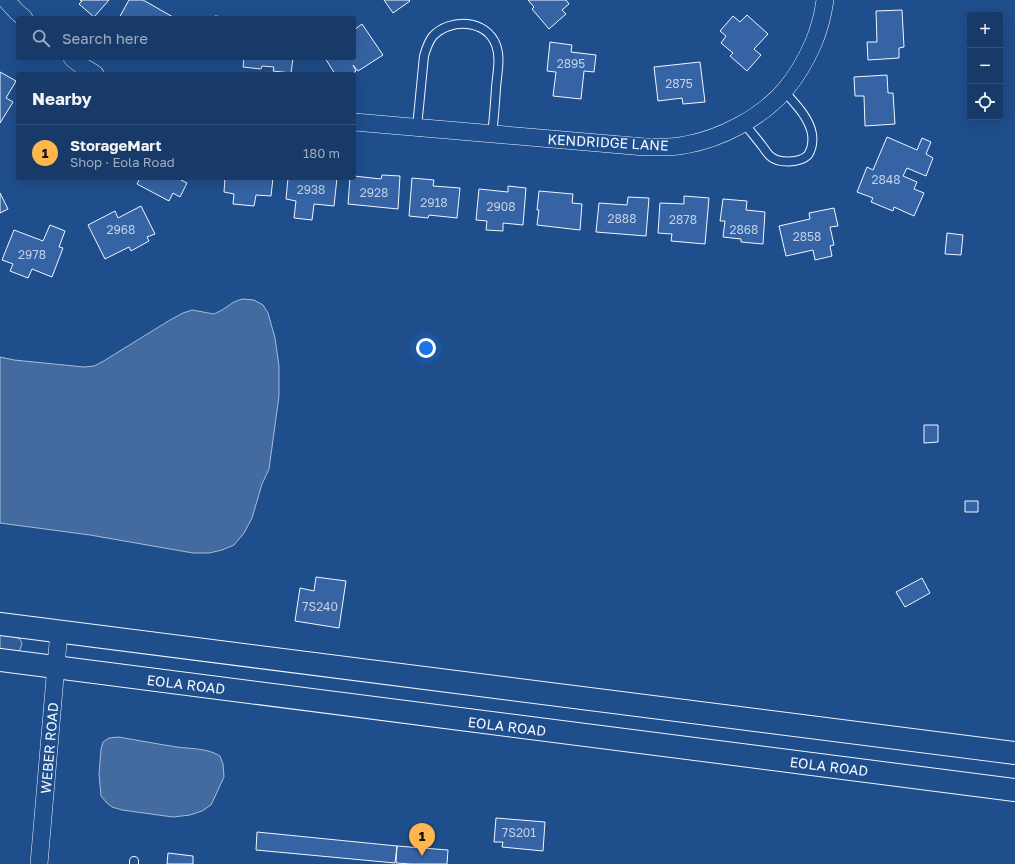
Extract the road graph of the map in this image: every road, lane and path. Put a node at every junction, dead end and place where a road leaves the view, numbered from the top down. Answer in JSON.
{"nodes":[{"id":1,"x":6,"y":0,"type":"edge"},
{"id":2,"x":825,"y":0,"type":"edge"},
{"id":3,"x":22,"y":16,"type":"edge"},
{"id":4,"x":784,"y":91,"type":"junction"},
{"id":5,"x":356,"y":122,"type":"edge"},
{"id":6,"x":744,"y":123,"type":"junction"},
{"id":7,"x":417,"y":127,"type":"junction"},
{"id":8,"x":492,"y":134,"type":"junction"},
{"id":9,"x":0,"y":624,"type":"edge"},
{"id":10,"x":59,"y":631,"type":"junction"},
{"id":11,"x":0,"y":660,"type":"edge"},
{"id":12,"x":56,"y":667,"type":"junction"},
{"id":13,"x":1015,"y":753,"type":"edge"},
{"id":14,"x":1015,"y":790,"type":"edge"},
{"id":15,"x":39,"y":864,"type":"edge"}],
"edges":[{"from":1,"to":3,"type":"street"},
{"from":2,"to":4,"type":"street","name":"KENDRIDGE LANE"},
{"from":4,"to":6,"type":"street","name":"KENDRIDGE LANE"},
{"from":4,"to":6,"type":"lane"},
{"from":5,"to":7,"type":"street","name":"KENDRIDGE LANE"},
{"from":6,"to":8,"type":"street","name":"KENDRIDGE LANE"},
{"from":7,"to":8,"type":"street","name":"KENDRIDGE LANE"},
{"from":7,"to":8,"type":"lane"},
{"from":9,"to":10,"type":"main road"},
{"from":10,"to":12,"type":"street","name":"WEBER ROAD"},
{"from":10,"to":13,"type":"main road"},
{"from":11,"to":12,"type":"main road","name":"EOLA ROAD"},
{"from":12,"to":14,"type":"main road","name":"EOLA ROAD"},
{"from":12,"to":15,"type":"street","name":"WEBER ROAD"}]}
